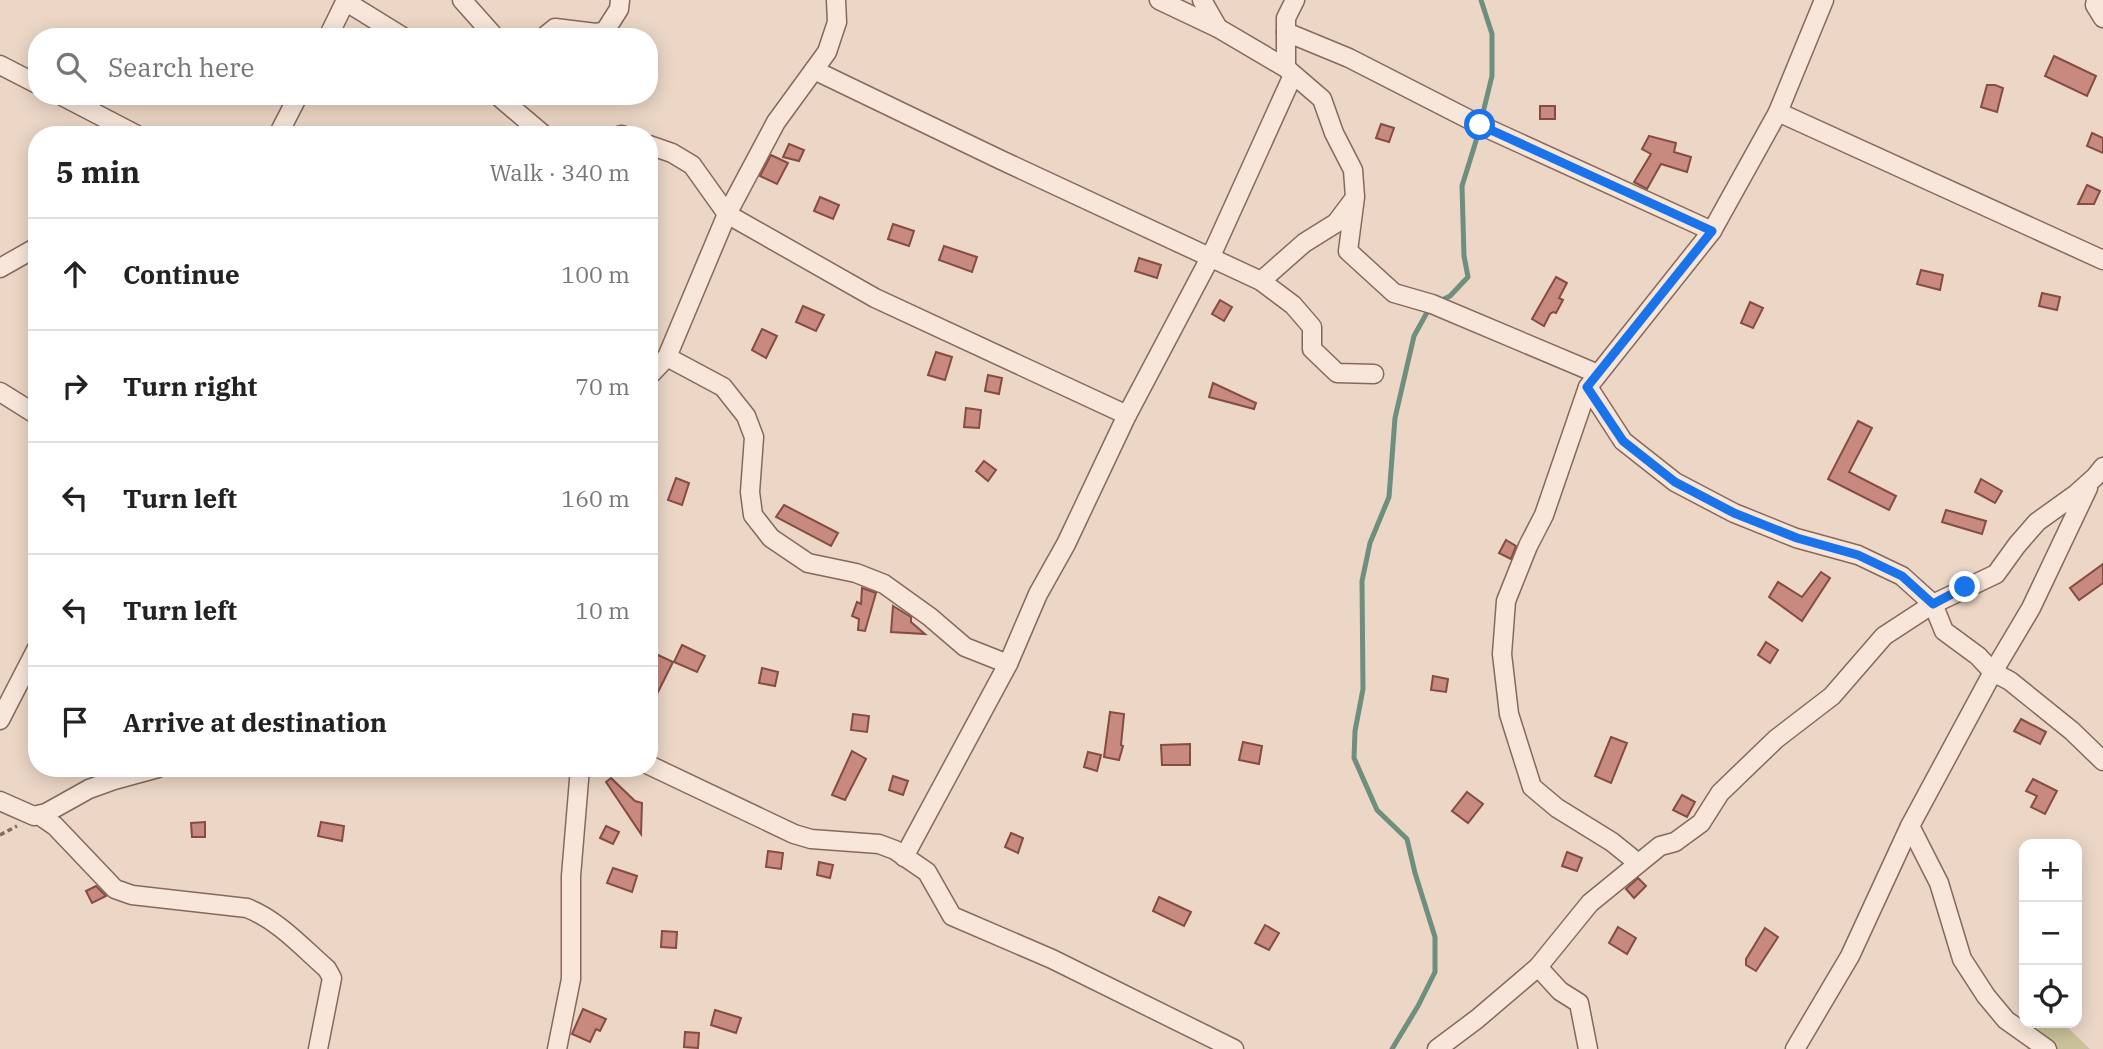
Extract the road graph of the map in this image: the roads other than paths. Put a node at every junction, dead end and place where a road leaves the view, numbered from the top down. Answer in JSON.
{"nodes":[{"id":1,"x":461,"y":0,"type":"edge"},
{"id":2,"x":620,"y":0,"type":"edge"},
{"id":3,"x":836,"y":0,"type":"edge"},
{"id":4,"x":1159,"y":0,"type":"edge"},
{"id":5,"x":1202,"y":0,"type":"edge"},
{"id":6,"x":1295,"y":0,"type":"edge"},
{"id":7,"x":1824,"y":0,"type":"edge"},
{"id":8,"x":2096,"y":0,"type":"edge"},
{"id":9,"x":346,"y":1,"type":"edge"},
{"id":10,"x":2103,"y":18,"type":"edge"},
{"id":11,"x":332,"y":28,"type":"edge"},
{"id":12,"x":389,"y":28,"type":"edge"},
{"id":13,"x":487,"y":28,"type":"edge"},
{"id":14,"x":607,"y":28,"type":"edge"},
{"id":15,"x":1218,"y":28,"type":"junction"},
{"id":16,"x":1286,"y":32,"type":"junction"},
{"id":17,"x":0,"y":65,"type":"edge"},
{"id":18,"x":814,"y":69,"type":"junction"},
{"id":19,"x":1289,"y":71,"type":"junction"},
{"id":20,"x":28,"y":79,"type":"edge"},
{"id":21,"x":79,"y":105,"type":"edge"},
{"id":22,"x":293,"y":105,"type":"edge"},
{"id":23,"x":517,"y":105,"type":"edge"},
{"id":24,"x":1778,"y":112,"type":"junction"},
{"id":25,"x":120,"y":126,"type":"edge"},
{"id":26,"x":283,"y":126,"type":"edge"},
{"id":27,"x":536,"y":126,"type":"edge"},
{"id":28,"x":658,"y":148,"type":"edge"},
{"id":29,"x":1355,"y":197,"type":"junction"},
{"id":30,"x":727,"y":214,"type":"junction"},
{"id":31,"x":1712,"y":231,"type":"junction"},
{"id":32,"x":28,"y":252,"type":"edge"},
{"id":33,"x":1210,"y":256,"type":"junction"},
{"id":34,"x":2103,"y":260,"type":"edge"},
{"id":35,"x":0,"y":268,"type":"edge"},
{"id":36,"x":1261,"y":281,"type":"junction"},
{"id":37,"x":667,"y":357,"type":"junction"},
{"id":38,"x":658,"y":366,"type":"edge"},
{"id":39,"x":1374,"y":374,"type":"dead end"},
{"id":40,"x":1593,"y":380,"type":"junction"},
{"id":41,"x":0,"y":392,"type":"edge"},
{"id":42,"x":28,"y":409,"type":"edge"},
{"id":43,"x":1127,"y":415,"type":"junction"},
{"id":44,"x":2103,"y":467,"type":"edge"},
{"id":45,"x":2091,"y":481,"type":"junction"},
{"id":46,"x":1933,"y":604,"type":"junction"},
{"id":47,"x":1008,"y":664,"type":"junction"},
{"id":48,"x":28,"y":666,"type":"edge"},
{"id":49,"x":1993,"y":672,"type":"junction"},
{"id":50,"x":0,"y":720,"type":"edge"},
{"id":51,"x":2103,"y":761,"type":"edge"},
{"id":52,"x":658,"y":769,"type":"edge"},
{"id":53,"x":125,"y":777,"type":"edge"},
{"id":54,"x":579,"y":777,"type":"edge"},
{"id":55,"x":0,"y":801,"type":"edge"},
{"id":56,"x":39,"y":815,"type":"junction"},
{"id":57,"x":1910,"y":826,"type":"junction"},
{"id":58,"x":904,"y":857,"type":"junction"},
{"id":59,"x":1638,"y":863,"type":"junction"},
{"id":60,"x":1538,"y":967,"type":"junction"},
{"id":61,"x":318,"y":1049,"type":"edge"},
{"id":62,"x":557,"y":1049,"type":"edge"},
{"id":63,"x":1234,"y":1049,"type":"edge"},
{"id":64,"x":1437,"y":1049,"type":"edge"},
{"id":65,"x":1588,"y":1049,"type":"edge"},
{"id":66,"x":1795,"y":1049,"type":"edge"},
{"id":67,"x":2047,"y":1049,"type":"edge"}],
"edges":[{"from":1,"to":13,"type":"street"},
{"from":2,"to":14,"type":"street"},
{"from":3,"to":18,"type":"street"},
{"from":4,"to":15,"type":"street"},
{"from":5,"to":15,"type":"street"},
{"from":6,"to":16,"type":"street"},
{"from":7,"to":24,"type":"street"},
{"from":8,"to":10,"type":"street"},
{"from":9,"to":11,"type":"street"},
{"from":9,"to":12,"type":"street"},
{"from":15,"to":19,"type":"street"},
{"from":16,"to":19,"type":"street"},
{"from":16,"to":31,"type":"street"},
{"from":17,"to":20,"type":"street"},
{"from":18,"to":30,"type":"street"},
{"from":18,"to":33,"type":"street"},
{"from":19,"to":29,"type":"street"},
{"from":19,"to":33,"type":"street"},
{"from":21,"to":25,"type":"street"},
{"from":22,"to":26,"type":"street"},
{"from":23,"to":27,"type":"street"},
{"from":24,"to":31,"type":"street"},
{"from":24,"to":34,"type":"street"},
{"from":28,"to":30,"type":"street"},
{"from":29,"to":36,"type":"street"},
{"from":29,"to":40,"type":"street"},
{"from":30,"to":37,"type":"street"},
{"from":30,"to":43,"type":"street"},
{"from":31,"to":40,"type":"street"},
{"from":32,"to":35,"type":"street"},
{"from":33,"to":36,"type":"street"},
{"from":33,"to":43,"type":"street"},
{"from":36,"to":39,"type":"street"},
{"from":37,"to":38,"type":"street"},
{"from":37,"to":47,"type":"street"},
{"from":40,"to":46,"type":"street"},
{"from":40,"to":59,"type":"street"},
{"from":41,"to":42,"type":"street"},
{"from":43,"to":47,"type":"street"},
{"from":44,"to":45,"type":"street"},
{"from":45,"to":46,"type":"street"},
{"from":45,"to":49,"type":"street"},
{"from":46,"to":49,"type":"street"},
{"from":46,"to":59,"type":"street"},
{"from":47,"to":58,"type":"street"},
{"from":48,"to":50,"type":"street"},
{"from":49,"to":51,"type":"street"},
{"from":49,"to":57,"type":"street"},
{"from":52,"to":58,"type":"street"},
{"from":53,"to":56,"type":"street"},
{"from":54,"to":62,"type":"street"},
{"from":55,"to":56,"type":"street"},
{"from":56,"to":61,"type":"street"},
{"from":57,"to":66,"type":"street"},
{"from":57,"to":67,"type":"street"},
{"from":58,"to":63,"type":"street"},
{"from":59,"to":60,"type":"street"},
{"from":60,"to":64,"type":"street"},
{"from":60,"to":65,"type":"street"}]}
